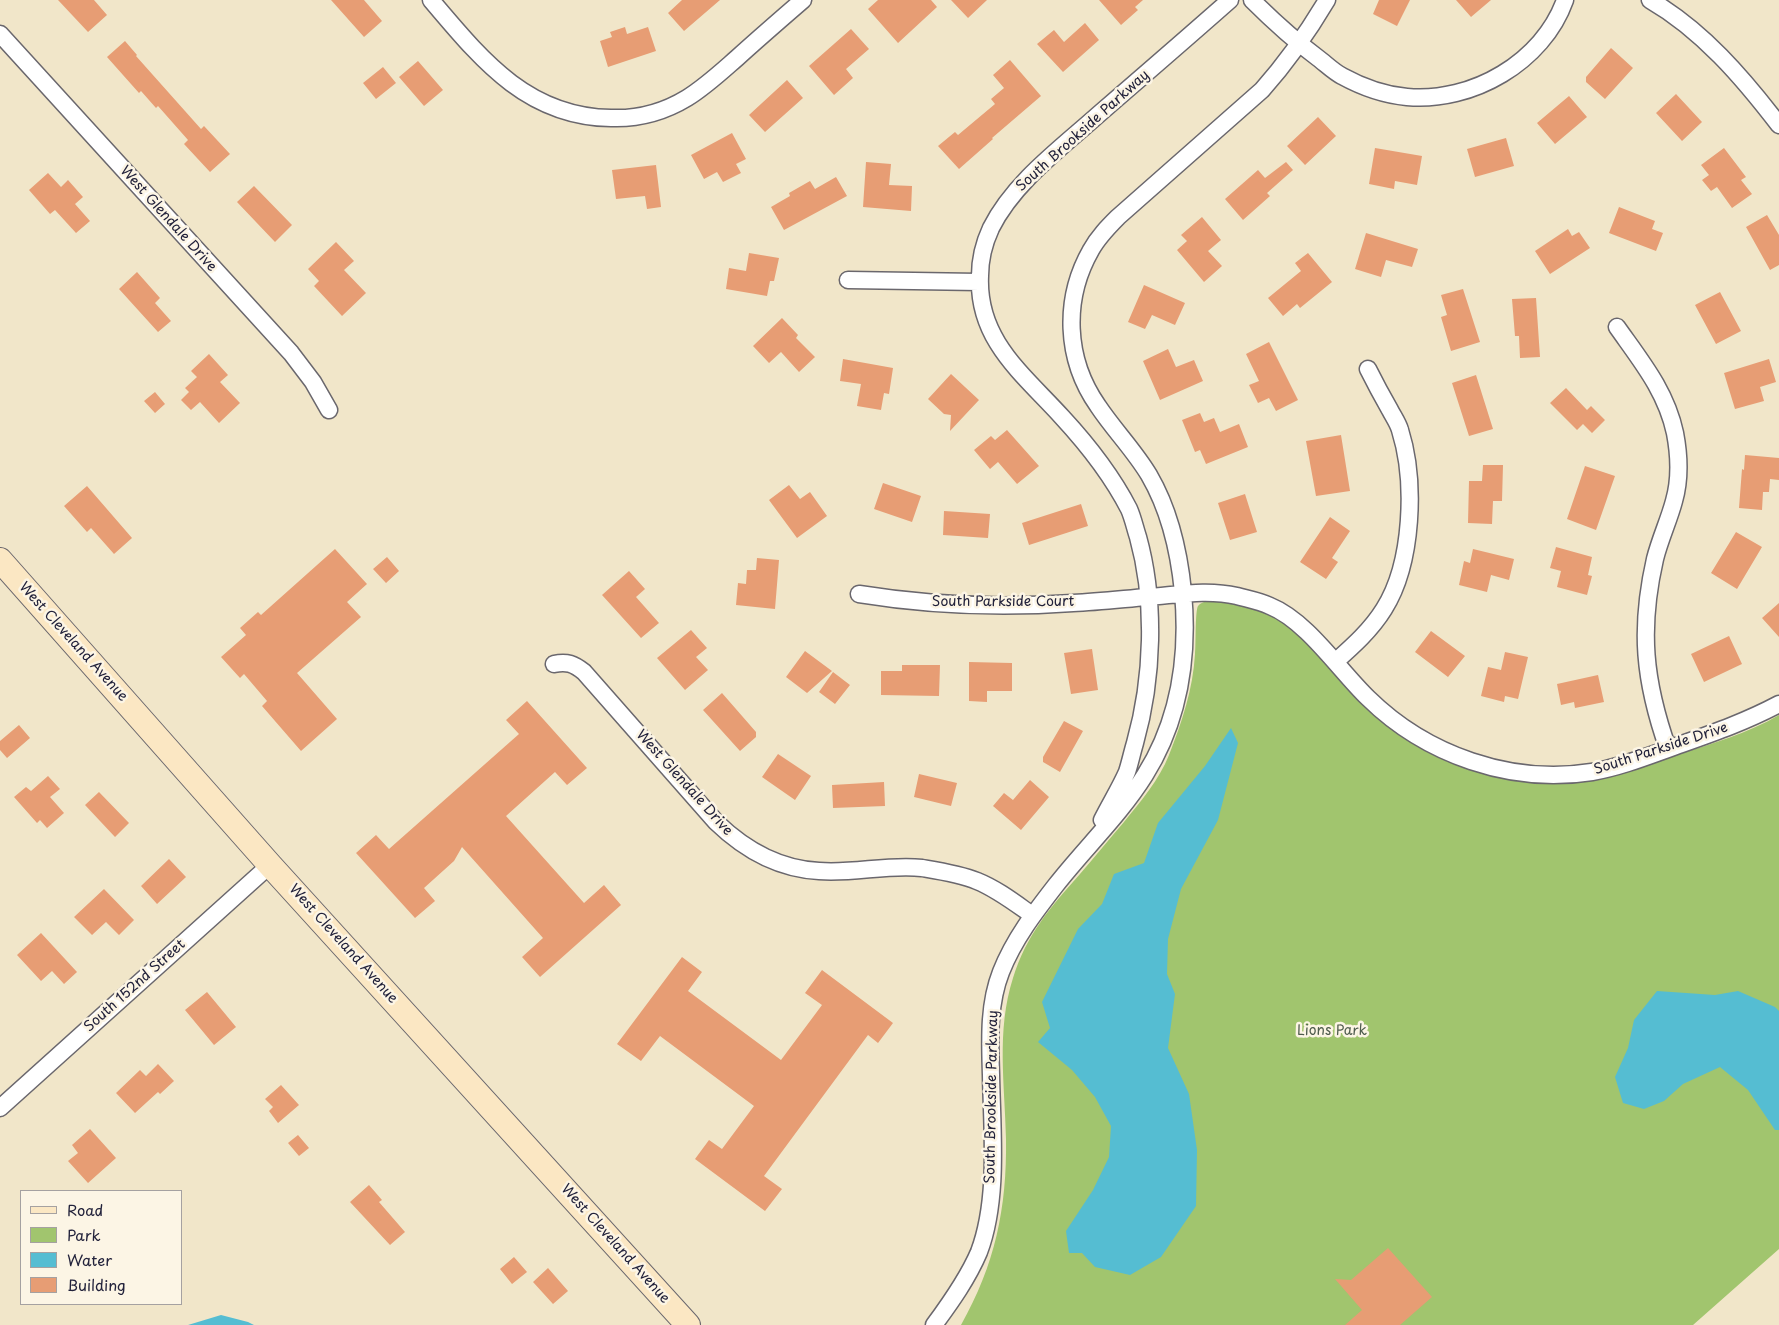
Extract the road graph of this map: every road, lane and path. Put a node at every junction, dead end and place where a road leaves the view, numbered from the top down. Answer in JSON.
{"nodes":[{"id":1,"x":431,"y":0,"type":"edge"},
{"id":2,"x":803,"y":0,"type":"edge"},
{"id":3,"x":1230,"y":0,"type":"edge"},
{"id":4,"x":1252,"y":0,"type":"edge"},
{"id":5,"x":1327,"y":0,"type":"edge"},
{"id":6,"x":1565,"y":0,"type":"edge"},
{"id":7,"x":1650,"y":0,"type":"edge"},
{"id":8,"x":0,"y":34,"type":"edge"},
{"id":9,"x":1299,"y":44,"type":"junction"},
{"id":10,"x":1779,"y":125,"type":"edge"},
{"id":11,"x":848,"y":280,"type":"dead end"},
{"id":12,"x":979,"y":282,"type":"junction"},
{"id":13,"x":1617,"y":327,"type":"dead end"},
{"id":14,"x":1368,"y":369,"type":"dead end"},
{"id":15,"x":329,"y":410,"type":"dead end"},
{"id":16,"x":0,"y":560,"type":"edge"},
{"id":17,"x":1183,"y":593,"type":"junction"},
{"id":18,"x":859,"y":594,"type":"dead end"},
{"id":19,"x":1148,"y":597,"type":"junction"},
{"id":20,"x":1335,"y":662,"type":"junction"},
{"id":21,"x":554,"y":664,"type":"dead end"},
{"id":22,"x":1779,"y":704,"type":"edge"},
{"id":23,"x":1668,"y":749,"type":"junction"},
{"id":24,"x":1083,"y":853,"type":"junction"},
{"id":25,"x":270,"y":864,"type":"junction"},
{"id":26,"x":1032,"y":915,"type":"junction"},
{"id":27,"x":0,"y":1108,"type":"edge"},
{"id":28,"x":688,"y":1325,"type":"edge"},
{"id":29,"x":934,"y":1325,"type":"edge"}],
"edges":[{"from":1,"to":2,"type":"street"},
{"from":3,"to":12,"type":"street","name":"South Brookside Parkway"},
{"from":4,"to":9,"type":"street"},
{"from":5,"to":9,"type":"street","name":"South Brookside Parkway"},
{"from":6,"to":9,"type":"street"},
{"from":7,"to":10,"type":"street"},
{"from":8,"to":15,"type":"street","name":"West Glendale Drive"},
{"from":9,"to":17,"type":"street","name":"South Brookside Parkway"},
{"from":11,"to":12,"type":"street"},
{"from":12,"to":19,"type":"street","name":"South Brookside Parkway"},
{"from":13,"to":23,"type":"street"},
{"from":14,"to":20,"type":"street"},
{"from":16,"to":25,"type":"main road","name":"West Cleveland Avenue"},
{"from":17,"to":19,"type":"street","name":"South Parkside Drive"},
{"from":17,"to":20,"type":"street","name":"South Parkside Drive"},
{"from":17,"to":24,"type":"street","name":"South Brookside Parkway"},
{"from":18,"to":19,"type":"street","name":"South Parkside Court"},
{"from":19,"to":24,"type":"street","name":"South Brookside Parkway"},
{"from":20,"to":23,"type":"street","name":"South Parkside Drive"},
{"from":21,"to":26,"type":"street","name":"West Glendale Drive"},
{"from":22,"to":23,"type":"street","name":"South Parkside Drive"},
{"from":24,"to":26,"type":"street","name":"South Brookside Parkway"},
{"from":25,"to":27,"type":"street","name":"South 152nd Street"},
{"from":25,"to":28,"type":"main road","name":"West Cleveland Avenue"},
{"from":26,"to":29,"type":"street","name":"South Brookside Parkway"}]}
